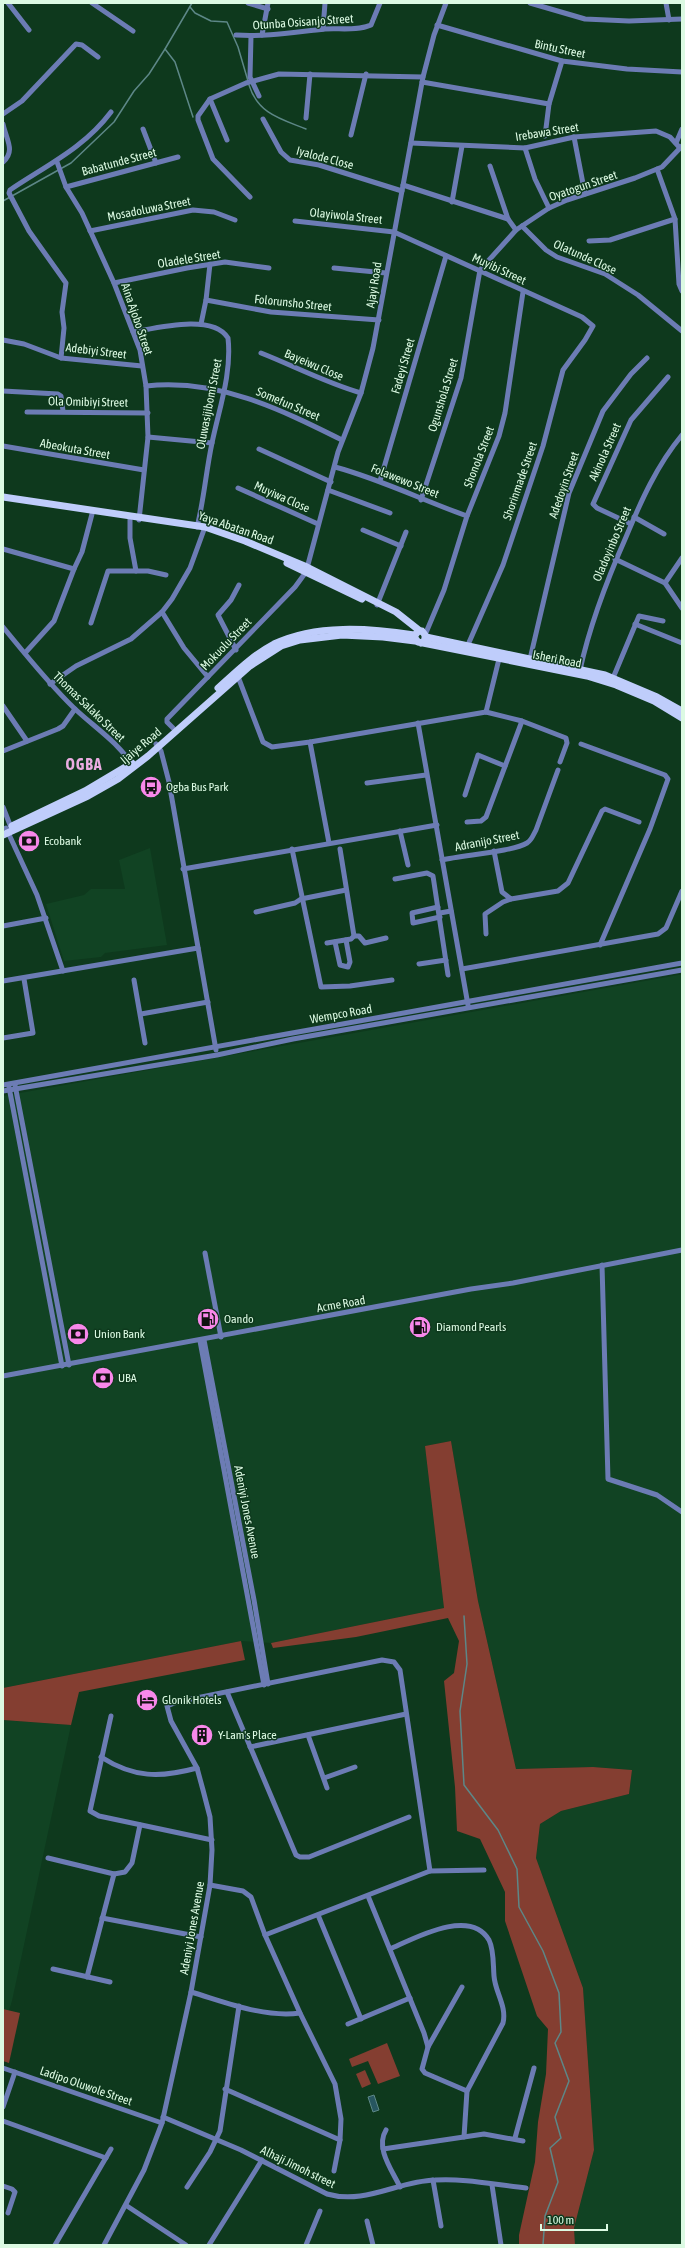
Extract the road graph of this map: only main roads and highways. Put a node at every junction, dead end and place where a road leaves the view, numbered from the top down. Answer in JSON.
{"nodes":[{"id":1,"x":3,"y":497,"type":"edge"},
{"id":2,"x":3,"y":500,"type":"edge"},
{"id":3,"x":139,"y":518,"type":"junction"},
{"id":4,"x":420,"y":636,"type":"junction"},
{"id":5,"x":237,"y":674,"type":"junction"},
{"id":6,"x":671,"y":707,"type":"junction"},
{"id":7,"x":682,"y":711,"type":"edge"},
{"id":8,"x":682,"y":718,"type":"edge"},
{"id":9,"x":158,"y":745,"type":"junction"},
{"id":10,"x":7,"y":830,"type":"edge"}],
"edges":[{"from":1,"to":3,"type":"main road","name":"Yaya Abatan Road"},
{"from":2,"to":3,"type":"main road","name":"Yaya Abatan Road"},
{"from":3,"to":4,"type":"main road","name":"Yaya Abatan Road"},
{"from":4,"to":5,"type":"main road","name":"Isheri Road"},
{"from":4,"to":6,"type":"main road","name":"Isheri Road"},
{"from":4,"to":6,"type":"main road","name":"Isheri Road"},
{"from":5,"to":9,"type":"main road","name":"Ijaiye Road"},
{"from":5,"to":9,"type":"main road","name":"Ijaiye Road"},
{"from":6,"to":7,"type":"main road","name":"Isheri Road"},
{"from":6,"to":8,"type":"main road","name":"Isheri Road"},
{"from":9,"to":10,"type":"main road","name":"Ijaiye Road"}]}
